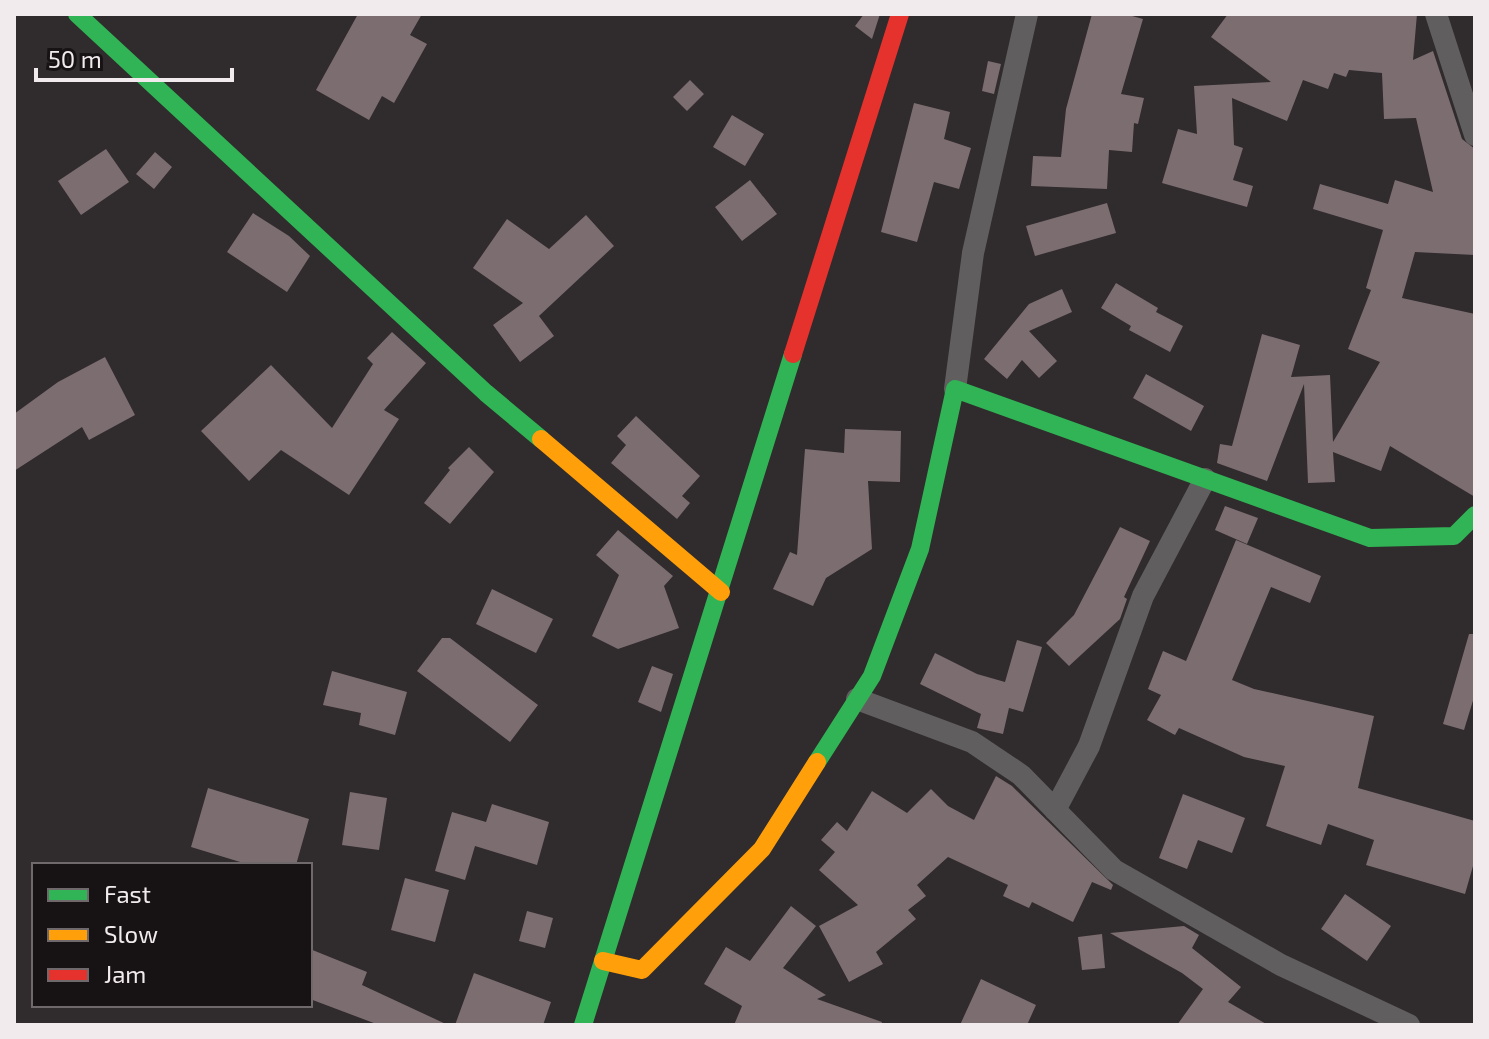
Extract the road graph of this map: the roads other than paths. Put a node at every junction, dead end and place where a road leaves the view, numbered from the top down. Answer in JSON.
{"nodes":[{"id":1,"x":77,"y":14,"type":"edge"},
{"id":2,"x":900,"y":14,"type":"edge"},
{"id":3,"x":1027,"y":14,"type":"edge"},
{"id":4,"x":1436,"y":14,"type":"edge"},
{"id":5,"x":1475,"y":135,"type":"edge"},
{"id":6,"x":955,"y":389,"type":"junction"},
{"id":7,"x":1205,"y":479,"type":"junction"},
{"id":8,"x":1475,"y":515,"type":"edge"},
{"id":9,"x":721,"y":592,"type":"junction"},
{"id":10,"x":857,"y":699,"type":"junction"},
{"id":11,"x":1055,"y":810,"type":"junction"},
{"id":12,"x":603,"y":961,"type":"junction"},
{"id":13,"x":583,"y":1025,"type":"edge"},
{"id":14,"x":1409,"y":1025,"type":"edge"}],
"edges":[{"from":1,"to":9,"type":"street"},
{"from":2,"to":9,"type":"street"},
{"from":3,"to":6,"type":"street"},
{"from":4,"to":5,"type":"street"},
{"from":6,"to":7,"type":"street"},
{"from":6,"to":10,"type":"street"},
{"from":7,"to":8,"type":"street"},
{"from":7,"to":11,"type":"street"},
{"from":9,"to":12,"type":"street"},
{"from":10,"to":11,"type":"street"},
{"from":10,"to":12,"type":"street"},
{"from":11,"to":14,"type":"street"},
{"from":12,"to":13,"type":"street"}]}
